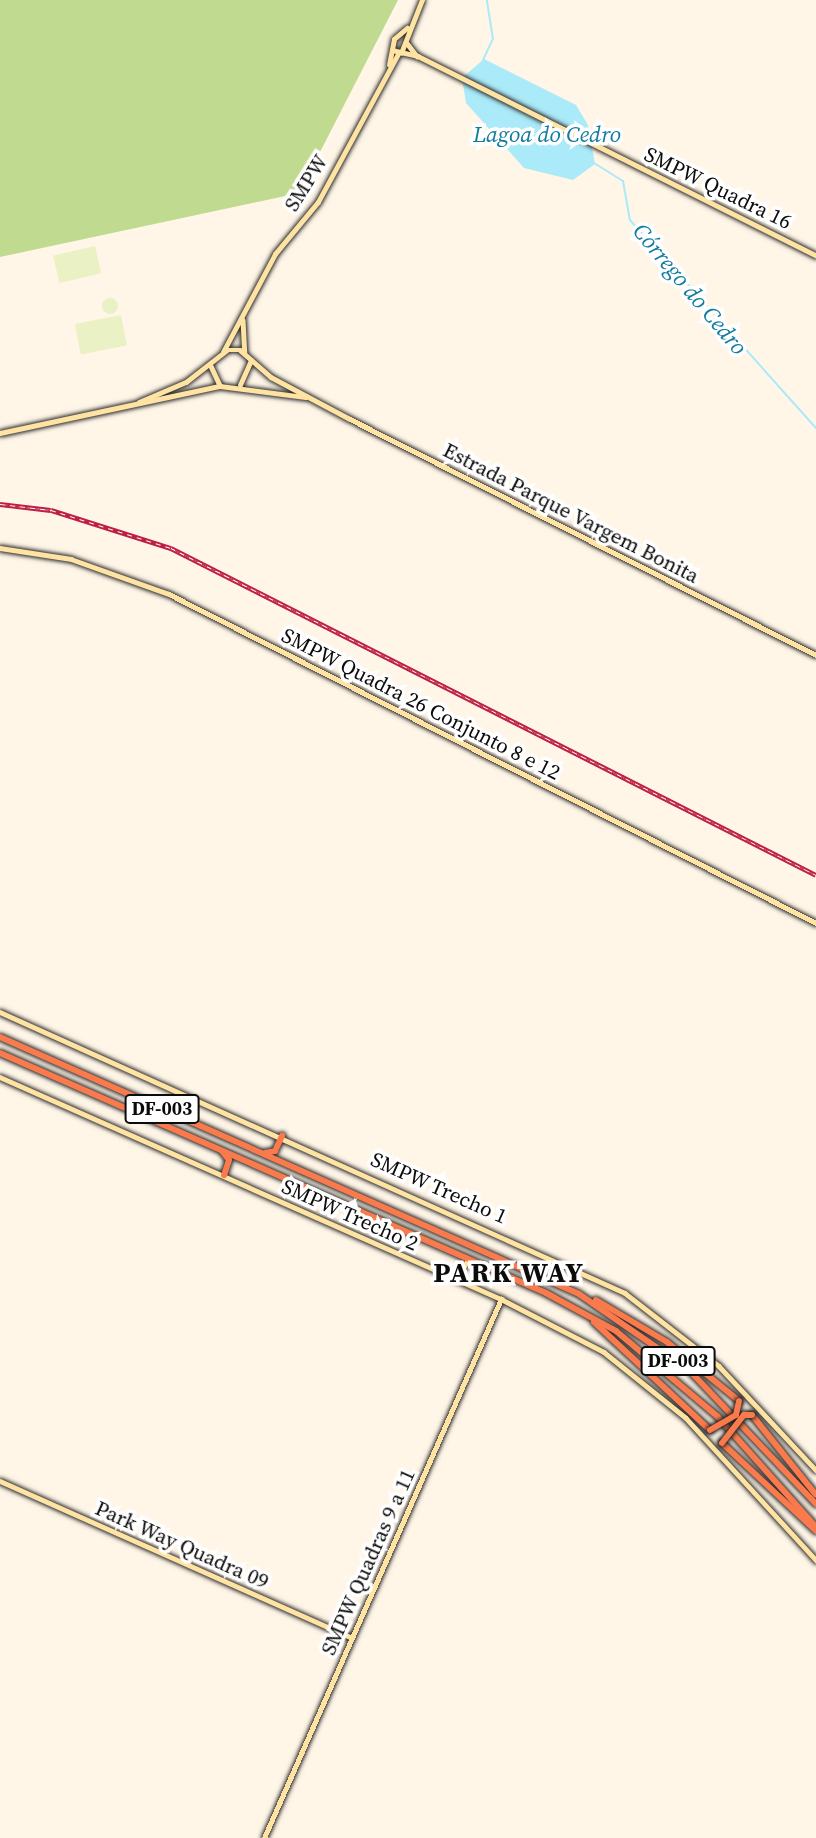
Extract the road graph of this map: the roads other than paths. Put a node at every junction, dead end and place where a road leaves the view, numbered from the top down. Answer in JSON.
{"nodes":[{"id":1,"x":422,"y":0,"type":"edge"},
{"id":2,"x":410,"y":25,"type":"junction"},
{"id":3,"x":398,"y":36,"type":"junction"},
{"id":4,"x":406,"y":41,"type":"junction"},
{"id":5,"x":392,"y":50,"type":"junction"},
{"id":6,"x":399,"y":54,"type":"junction"},
{"id":7,"x":418,"y":56,"type":"junction"},
{"id":8,"x":389,"y":66,"type":"junction"},
{"id":9,"x":816,"y":254,"type":"edge"},
{"id":10,"x":245,"y":313,"type":"junction"},
{"id":11,"x":223,"y":352,"type":"junction"},
{"id":12,"x":246,"y":354,"type":"junction"},
{"id":13,"x":251,"y":359,"type":"junction"},
{"id":14,"x":212,"y":366,"type":"junction"},
{"id":15,"x":239,"y":385,"type":"junction"},
{"id":16,"x":220,"y":386,"type":"junction"},
{"id":17,"x":312,"y":398,"type":"junction"},
{"id":18,"x":139,"y":402,"type":"junction"},
{"id":19,"x":0,"y":433,"type":"edge"},
{"id":20,"x":0,"y":548,"type":"edge"},
{"id":21,"x":816,"y":655,"type":"edge"},
{"id":22,"x":816,"y":923,"type":"edge"},
{"id":23,"x":0,"y":1012,"type":"edge"},
{"id":24,"x":0,"y":1037,"type":"edge"},
{"id":25,"x":0,"y":1053,"type":"edge"},
{"id":26,"x":0,"y":1077,"type":"edge"},
{"id":27,"x":283,"y":1137,"type":"junction"},
{"id":28,"x":218,"y":1147,"type":"junction"},
{"id":29,"x":262,"y":1153,"type":"junction"},
{"id":30,"x":249,"y":1161,"type":"junction"},
{"id":31,"x":285,"y":1163,"type":"junction"},
{"id":32,"x":225,"y":1176,"type":"junction"},
{"id":33,"x":468,"y":1260,"type":"junction"},
{"id":34,"x":456,"y":1279,"type":"junction"},
{"id":35,"x":579,"y":1294,"type":"junction"},
{"id":36,"x":501,"y":1299,"type":"junction"},
{"id":37,"x":589,"y":1315,"type":"junction"},
{"id":38,"x":816,"y":1470,"type":"edge"},
{"id":39,"x":0,"y":1481,"type":"edge"},
{"id":40,"x":816,"y":1494,"type":"edge"},
{"id":41,"x":816,"y":1504,"type":"edge"},
{"id":42,"x":816,"y":1529,"type":"edge"},
{"id":43,"x":816,"y":1560,"type":"edge"},
{"id":44,"x":352,"y":1638,"type":"junction"},
{"id":45,"x":264,"y":1838,"type":"edge"}],
"edges":[{"from":1,"to":2,"type":"street"},
{"from":2,"to":3,"type":"street"},
{"from":2,"to":4,"type":"street","name":"SMPW"},
{"from":3,"to":4,"type":"street"},
{"from":3,"to":5,"type":"street","name":"SMPW"},
{"from":4,"to":6,"type":"street","name":"SMPW"},
{"from":4,"to":7,"type":"street","name":"SMPW Quadra 16"},
{"from":5,"to":6,"type":"street"},
{"from":5,"to":8,"type":"street","name":"SMPW"},
{"from":6,"to":7,"type":"street","name":"SMPW Quadra 16"},
{"from":6,"to":8,"type":"street","name":"SMPW"},
{"from":7,"to":9,"type":"street","name":"SMPW Quadra 16"},
{"from":8,"to":10,"type":"street","name":"SMPW"},
{"from":10,"to":11,"type":"street","name":"SMPW"},
{"from":10,"to":12,"type":"street","name":"SMPW"},
{"from":11,"to":12,"type":"street"},
{"from":11,"to":14,"type":"street","name":"Estrada Parque Vargem Bonita"},
{"from":12,"to":13,"type":"street","name":"Estrada Parque Vargem Bonita"},
{"from":13,"to":15,"type":"street"},
{"from":13,"to":17,"type":"street","name":"Estrada Parque Vargem Bonita"},
{"from":14,"to":16,"type":"street"},
{"from":14,"to":18,"type":"street","name":"Estrada Parque Vargem Bonita"},
{"from":15,"to":16,"type":"street","name":"Estrada Parque Vargem Bonita"},
{"from":15,"to":17,"type":"street","name":"Estrada Parque Vargem Bonita"},
{"from":16,"to":18,"type":"street","name":"Estrada Parque Vargem Bonita"},
{"from":17,"to":21,"type":"street","name":"Estrada Parque Vargem Bonita"},
{"from":18,"to":19,"type":"street","name":"Estrada Parque Vargem Bonita"},
{"from":20,"to":22,"type":"street","name":"SMPW Quadra 26 Conjunto 8 e 12"},
{"from":23,"to":27,"type":"street","name":"SMPW Trecho 1"},
{"from":24,"to":29,"type":"highway","number":"DF-003"},
{"from":25,"to":28,"type":"highway","number":"DF-003"},
{"from":26,"to":32,"type":"street","name":"SMPW Trecho 2"},
{"from":27,"to":29,"type":"highway"},
{"from":27,"to":31,"type":"highway"},
{"from":27,"to":38,"type":"street","name":"SMPW Trecho 1"},
{"from":28,"to":30,"type":"highway","number":"DF-003"},
{"from":28,"to":32,"type":"highway"},
{"from":29,"to":31,"type":"highway","number":"DF-003"},
{"from":30,"to":32,"type":"highway"},
{"from":30,"to":33,"type":"highway","number":"DF-003"},
{"from":31,"to":35,"type":"highway","number":"DF-003"},
{"from":32,"to":34,"type":"street","name":"SMPW Trecho 2"},
{"from":33,"to":34,"type":"street"},
{"from":33,"to":37,"type":"highway","number":"DF-003"},
{"from":34,"to":36,"type":"street","name":"SMPW Trecho 2"},
{"from":35,"to":37,"type":"highway","bridge":true},
{"from":35,"to":41,"type":"highway","number":"DF-003"},
{"from":36,"to":43,"type":"street","name":"SMPW Trecho 2"},
{"from":36,"to":44,"type":"street","name":"SMPW Quadras 9 a 11"},
{"from":37,"to":42,"type":"highway","number":"DF-003"},
{"from":39,"to":44,"type":"street","name":"Park Way Quadra 09"},
{"from":40,"to":42,"type":"highway","bridge":true},
{"from":44,"to":45,"type":"street","name":"SMPW Quadras 9 a 11"}]}
